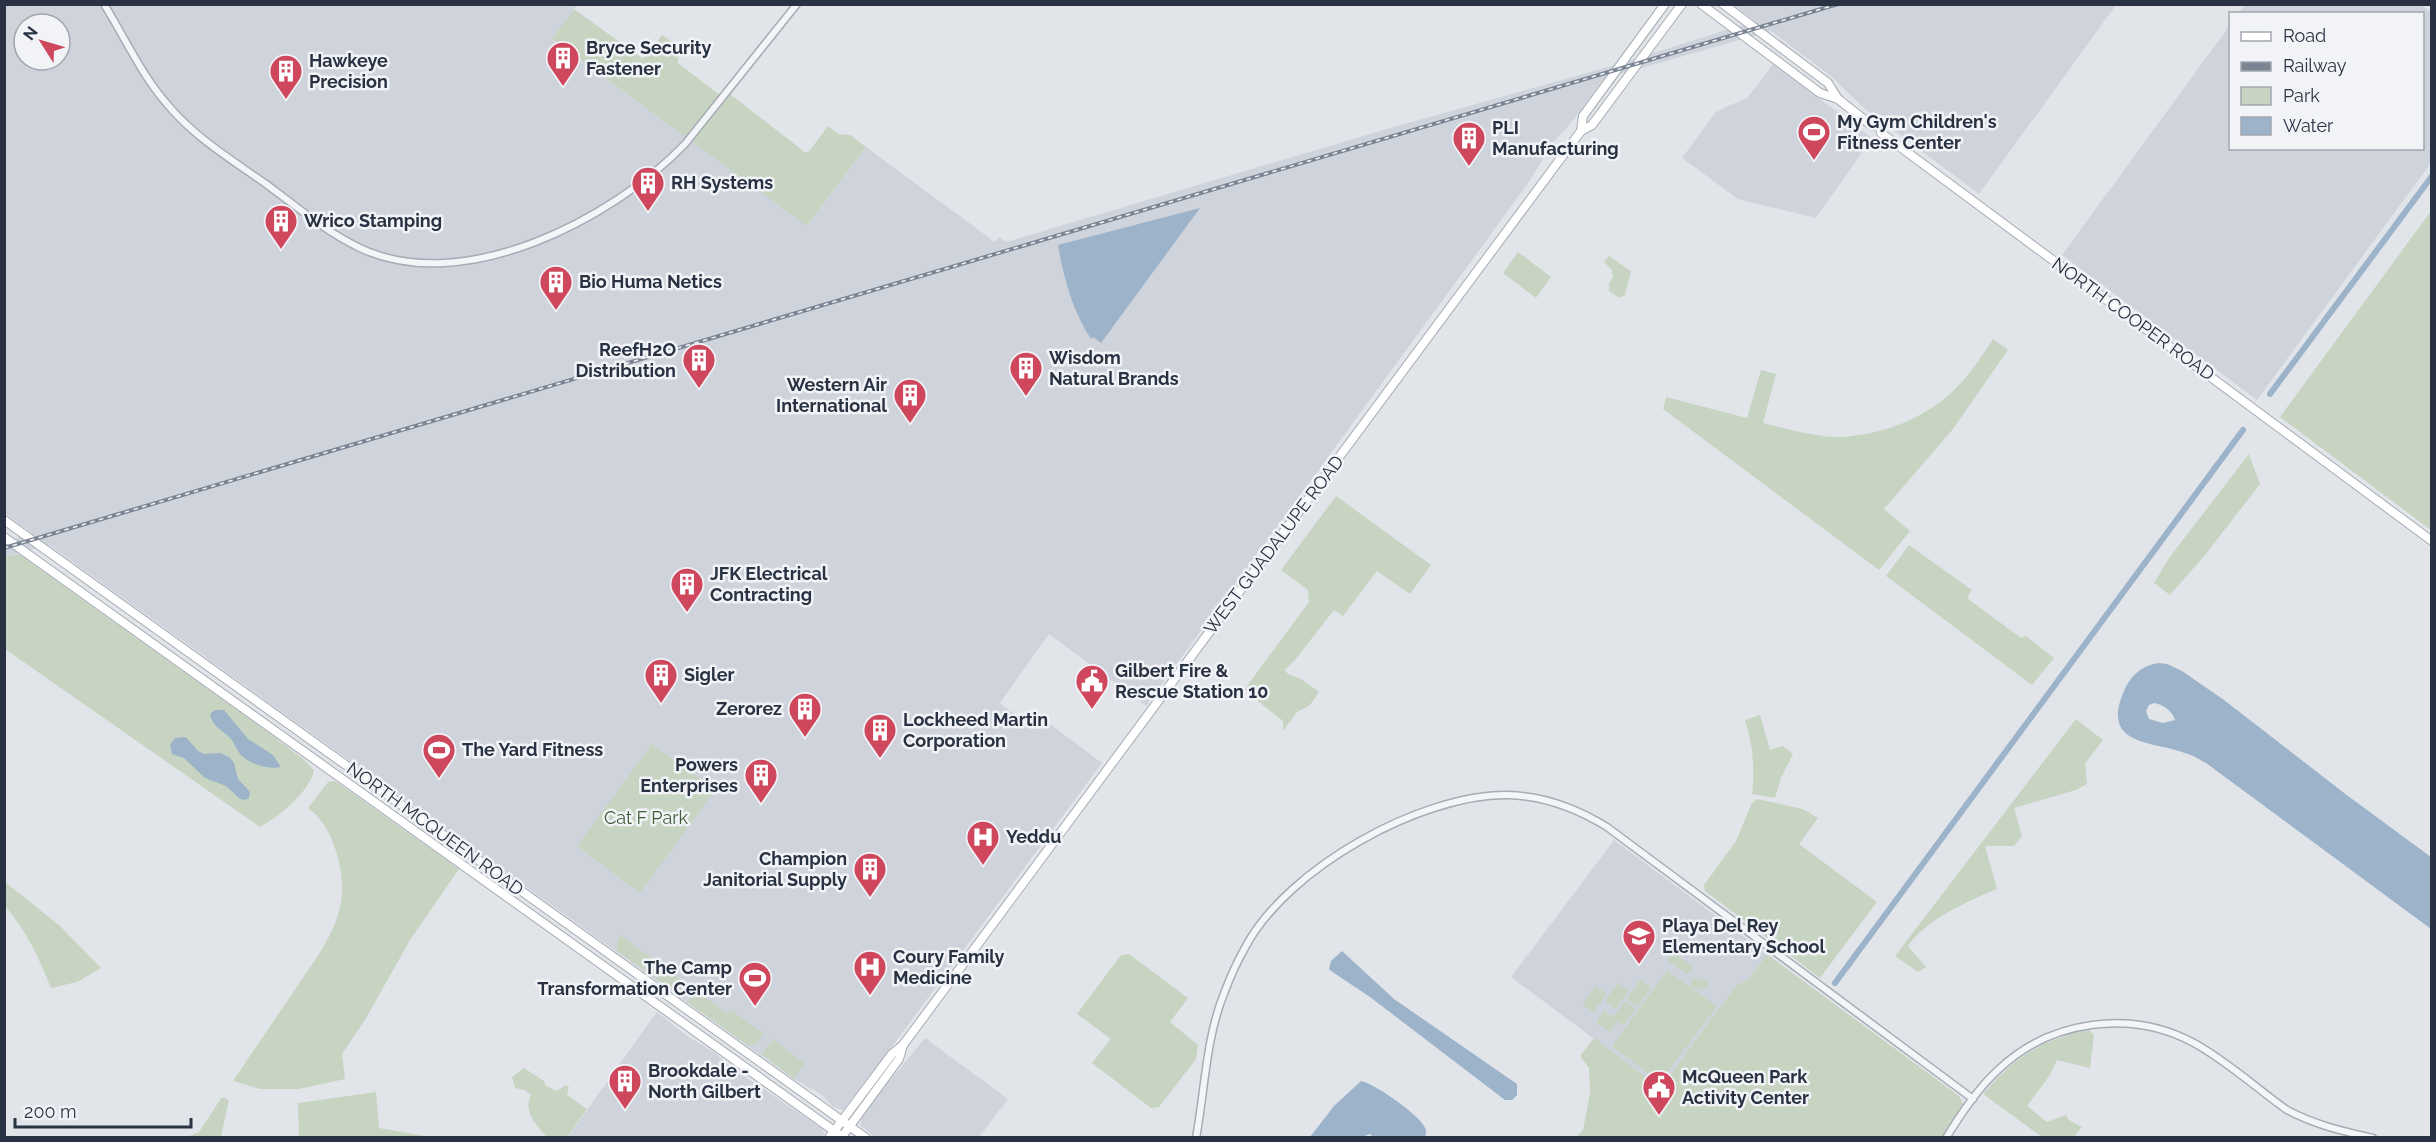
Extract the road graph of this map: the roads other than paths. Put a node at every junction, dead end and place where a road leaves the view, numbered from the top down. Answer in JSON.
{"nodes":[{"id":1,"x":104,"y":4,"type":"edge"},
{"id":2,"x":797,"y":4,"type":"edge"},
{"id":3,"x":1665,"y":4,"type":"edge"},
{"id":4,"x":1682,"y":4,"type":"edge"},
{"id":5,"x":1701,"y":4,"type":"edge"},
{"id":6,"x":1723,"y":4,"type":"edge"},
{"id":7,"x":1838,"y":99,"type":"junction"},
{"id":8,"x":1581,"y":131,"type":"junction"},
{"id":9,"x":4,"y":520,"type":"edge"},
{"id":10,"x":4,"y":537,"type":"edge"},
{"id":11,"x":2432,"y":541,"type":"edge"},
{"id":12,"x":132,"y":612,"type":"junction"},
{"id":13,"x":125,"y":623,"type":"junction"},
{"id":14,"x":707,"y":1023,"type":"junction"},
{"id":15,"x":699,"y":1034,"type":"junction"},
{"id":16,"x":903,"y":1045,"type":"junction"},
{"id":17,"x":1973,"y":1100,"type":"junction"},
{"id":18,"x":842,"y":1120,"type":"junction"},
{"id":19,"x":850,"y":1126,"type":"junction"},
{"id":20,"x":832,"y":1134,"type":"edge"},
{"id":21,"x":842,"y":1137,"type":"edge"},
{"id":22,"x":866,"y":1137,"type":"edge"},
{"id":23,"x":1196,"y":1137,"type":"edge"},
{"id":24,"x":1946,"y":1137,"type":"edge"},
{"id":25,"x":2373,"y":1137,"type":"edge"}],
"edges":[{"from":1,"to":2,"type":"street"},
{"from":3,"to":8,"type":"main road","name":"WEST GUADALUPE ROAD"},
{"from":4,"to":8,"type":"main road","name":"WEST GUADALUPE ROAD"},
{"from":5,"to":7,"type":"main road","name":"NORTH COOPER ROAD"},
{"from":6,"to":7,"type":"main road","name":"NORTH COOPER ROAD"},
{"from":7,"to":11,"type":"main road","name":"NORTH COOPER ROAD"},
{"from":8,"to":16,"type":"main road","name":"WEST GUADALUPE ROAD"},
{"from":9,"to":12,"type":"main road","name":"NORTH MCQUEEN ROAD"},
{"from":10,"to":13,"type":"main road","name":"NORTH MCQUEEN ROAD"},
{"from":12,"to":13,"type":"main road"},
{"from":12,"to":14,"type":"main road","name":"NORTH MCQUEEN ROAD"},
{"from":13,"to":15,"type":"main road","name":"NORTH MCQUEEN ROAD"},
{"from":14,"to":15,"type":"main road"},
{"from":14,"to":18,"type":"main road","name":"NORTH MCQUEEN ROAD"},
{"from":15,"to":20,"type":"main road","name":"NORTH MCQUEEN ROAD"},
{"from":16,"to":18,"type":"main road","name":"WEST GUADALUPE ROAD"},
{"from":16,"to":19,"type":"main road","name":"WEST GUADALUPE ROAD"},
{"from":17,"to":23,"type":"street"},
{"from":17,"to":24,"type":"street"},
{"from":17,"to":25,"type":"street"},
{"from":18,"to":19,"type":"main road","name":"NORTH MCQUEEN ROAD"},
{"from":18,"to":20,"type":"main road","name":"WEST GUADALUPE ROAD"},
{"from":19,"to":21,"type":"main road","name":"WEST GUADALUPE ROAD"},
{"from":19,"to":22,"type":"main road","name":"NORTH MCQUEEN ROAD"},
{"from":20,"to":21,"type":"main road","name":"NORTH MCQUEEN ROAD"}]}
